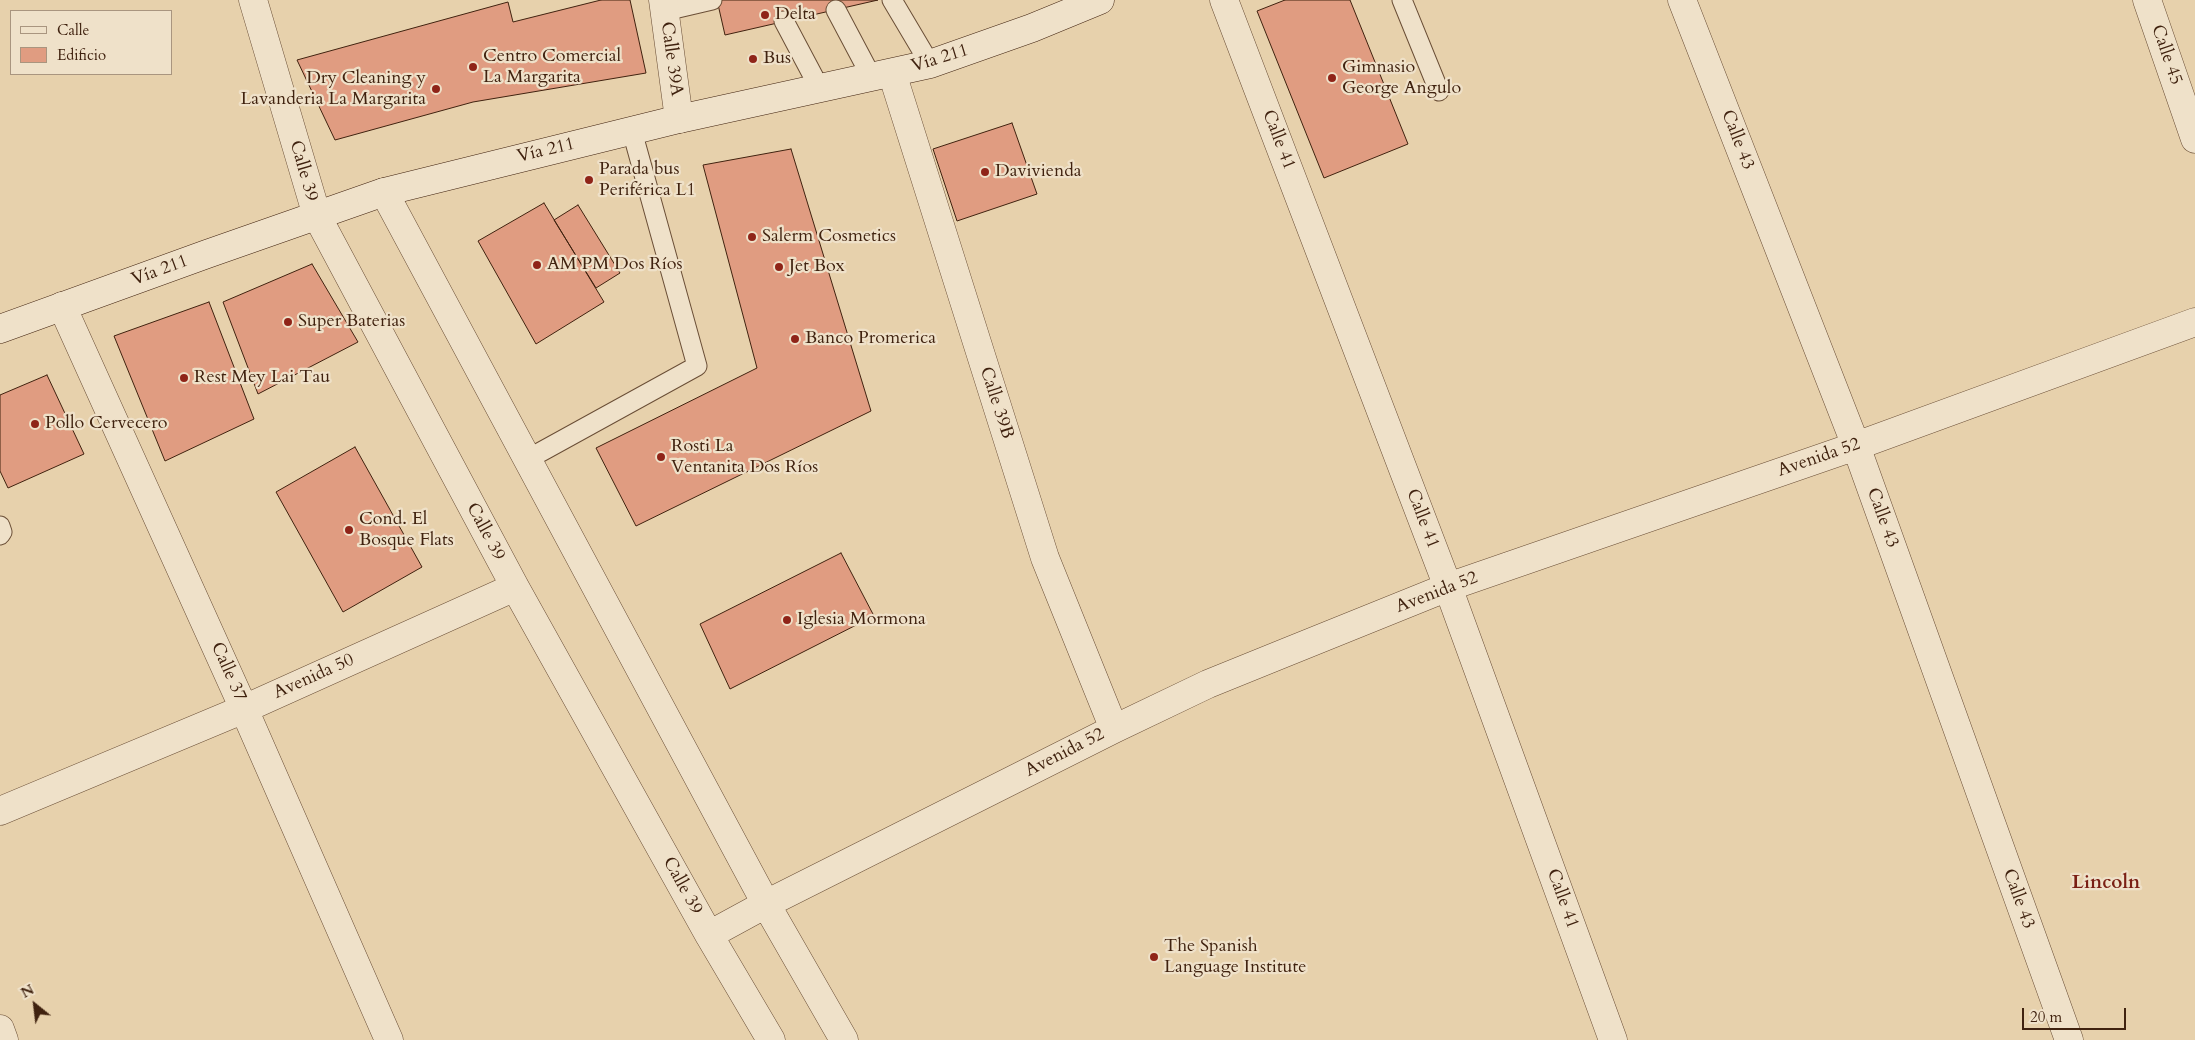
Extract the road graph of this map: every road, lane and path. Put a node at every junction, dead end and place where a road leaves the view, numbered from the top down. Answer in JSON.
{"nodes":[{"id":1,"x":253,"y":0,"type":"edge"},
{"id":2,"x":712,"y":0,"type":"edge"},
{"id":3,"x":892,"y":0,"type":"edge"},
{"id":4,"x":1100,"y":0,"type":"edge"},
{"id":5,"x":1224,"y":0,"type":"edge"},
{"id":6,"x":1402,"y":0,"type":"edge"},
{"id":7,"x":1682,"y":0,"type":"edge"},
{"id":8,"x":2147,"y":0,"type":"edge"},
{"id":9,"x":664,"y":5,"type":"edge"},
{"id":10,"x":836,"y":10,"type":"dead end"},
{"id":11,"x":784,"y":21,"type":"dead end"},
{"id":12,"x":930,"y":64,"type":"junction"},
{"id":13,"x":882,"y":75,"type":"junction"},
{"id":14,"x":820,"y":89,"type":"junction"},
{"id":15,"x":1439,"y":91,"type":"dead end"},
{"id":16,"x":679,"y":119,"type":"junction"},
{"id":17,"x":632,"y":131,"type":"junction"},
{"id":18,"x":2195,"y":139,"type":"edge"},
{"id":19,"x":384,"y":192,"type":"junction"},
{"id":20,"x":317,"y":216,"type":"junction"},
{"id":21,"x":62,"y":306,"type":"junction"},
{"id":22,"x":2195,"y":322,"type":"edge"},
{"id":23,"x":0,"y":329,"type":"edge"},
{"id":24,"x":1856,"y":446,"type":"junction"},
{"id":25,"x":528,"y":459,"type":"junction"},
{"id":26,"x":0,"y":526,"type":"edge"},
{"id":27,"x":0,"y":536,"type":"edge"},
{"id":28,"x":515,"y":587,"type":"junction"},
{"id":29,"x":1448,"y":587,"type":"junction"},
{"id":30,"x":244,"y":708,"type":"junction"},
{"id":31,"x":1114,"y":729,"type":"junction"},
{"id":32,"x":0,"y":811,"type":"edge"},
{"id":33,"x":766,"y":904,"type":"junction"},
{"id":34,"x":710,"y":936,"type":"junction"},
{"id":35,"x":0,"y":1029,"type":"edge"},
{"id":36,"x":4,"y":1040,"type":"edge"},
{"id":37,"x":389,"y":1040,"type":"edge"},
{"id":38,"x":771,"y":1040,"type":"edge"},
{"id":39,"x":844,"y":1040,"type":"edge"},
{"id":40,"x":1613,"y":1040,"type":"edge"},
{"id":41,"x":2069,"y":1040,"type":"edge"}],
"edges":[{"from":1,"to":20,"type":"street","name":"Calle 39"},
{"from":2,"to":9,"type":"lane"},
{"from":3,"to":12,"type":"lane"},
{"from":4,"to":12,"type":"street","name":"Vía 211"},
{"from":5,"to":29,"type":"street","name":"Calle 41"},
{"from":6,"to":15,"type":"lane"},
{"from":7,"to":24,"type":"street","name":"Calle 43"},
{"from":8,"to":18,"type":"street","name":"Calle 45"},
{"from":9,"to":16,"type":"street","name":"Calle 39A"},
{"from":10,"to":13,"type":"lane"},
{"from":11,"to":14,"type":"lane"},
{"from":12,"to":13,"type":"street","name":"Vía 211"},
{"from":13,"to":14,"type":"street","name":"Vía 211"},
{"from":13,"to":31,"type":"street","name":"Calle 39B"},
{"from":14,"to":16,"type":"street","name":"Vía 211"},
{"from":16,"to":17,"type":"street","name":"Vía 211"},
{"from":17,"to":19,"type":"street","name":"Vía 211"},
{"from":17,"to":25,"type":"lane"},
{"from":19,"to":20,"type":"street","name":"Vía 211"},
{"from":19,"to":25,"type":"street"},
{"from":20,"to":21,"type":"street","name":"Vía 211"},
{"from":20,"to":28,"type":"street","name":"Calle 39"},
{"from":21,"to":23,"type":"street","name":"Vía 211"},
{"from":21,"to":30,"type":"street","name":"Calle 37"},
{"from":22,"to":24,"type":"street","name":"Avenida 52"},
{"from":24,"to":29,"type":"street","name":"Avenida 52"},
{"from":24,"to":41,"type":"street","name":"Calle 43"},
{"from":25,"to":33,"type":"street"},
{"from":26,"to":27,"type":"lane"},
{"from":28,"to":30,"type":"street","name":"Avenida 50"},
{"from":28,"to":34,"type":"street","name":"Calle 39"},
{"from":29,"to":31,"type":"street","name":"Avenida 52"},
{"from":29,"to":40,"type":"street","name":"Calle 41"},
{"from":30,"to":32,"type":"street","name":"Avenida 50"},
{"from":30,"to":37,"type":"street","name":"Calle 37"},
{"from":31,"to":33,"type":"street","name":"Avenida 52"},
{"from":33,"to":34,"type":"street","name":"Avenida 52"},
{"from":33,"to":39,"type":"street"},
{"from":34,"to":38,"type":"street","name":"Calle 39"},
{"from":35,"to":36,"type":"street"}]}
